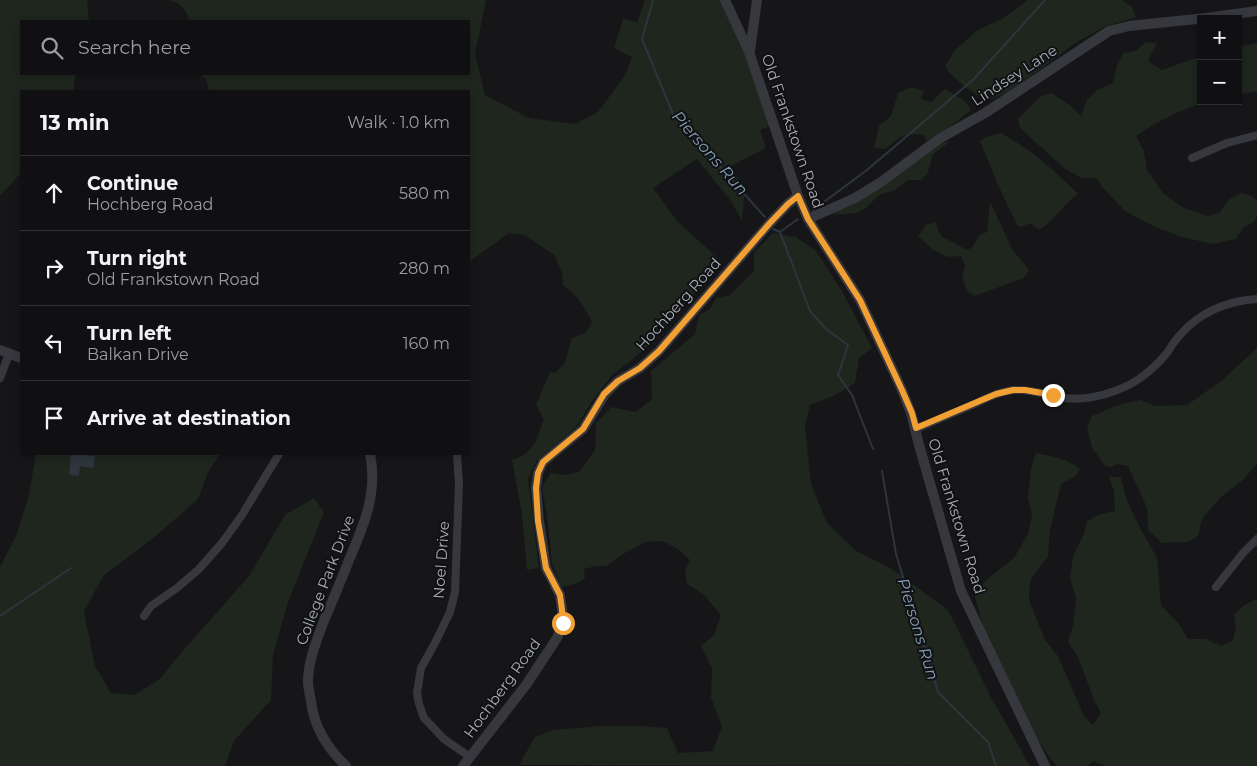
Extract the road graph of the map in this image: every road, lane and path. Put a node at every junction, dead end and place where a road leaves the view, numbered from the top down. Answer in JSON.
{"nodes":[{"id":1,"x":725,"y":0,"type":"edge"},
{"id":2,"x":757,"y":0,"type":"edge"},
{"id":3,"x":1257,"y":11,"type":"edge"},
{"id":4,"x":749,"y":52,"type":"junction"},
{"id":5,"x":1257,"y":135,"type":"edge"},
{"id":6,"x":1192,"y":158,"type":"dead end"},
{"id":7,"x":798,"y":196,"type":"junction"},
{"id":8,"x":808,"y":219,"type":"junction"},
{"id":9,"x":1257,"y":299,"type":"edge"},
{"id":10,"x":5,"y":352,"type":"edge"},
{"id":11,"x":20,"y":358,"type":"edge"},
{"id":12,"x":0,"y":378,"type":"edge"},
{"id":13,"x":916,"y":428,"type":"junction"},
{"id":14,"x":278,"y":455,"type":"edge"},
{"id":15,"x":370,"y":455,"type":"edge"},
{"id":16,"x":457,"y":455,"type":"edge"},
{"id":17,"x":1257,"y":540,"type":"edge"},
{"id":18,"x":1216,"y":588,"type":"dead end"},
{"id":19,"x":144,"y":616,"type":"dead end"},
{"id":20,"x":470,"y":757,"type":"junction"},
{"id":21,"x":346,"y":766,"type":"edge"},
{"id":22,"x":463,"y":766,"type":"edge"},
{"id":23,"x":1044,"y":766,"type":"edge"}],
"edges":[{"from":1,"to":4,"type":"street","name":"Old Frankstown Road"},
{"from":2,"to":4,"type":"street"},
{"from":3,"to":8,"type":"street","name":"Lindsey Lane"},
{"from":4,"to":7,"type":"street","name":"Old Frankstown Road"},
{"from":5,"to":6,"type":"street"},
{"from":7,"to":8,"type":"street","name":"Old Frankstown Road"},
{"from":7,"to":20,"type":"street","name":"Hochberg Road"},
{"from":8,"to":13,"type":"street","name":"Old Frankstown Road"},
{"from":9,"to":13,"type":"street"},
{"from":10,"to":11,"type":"street"},
{"from":10,"to":12,"type":"street"},
{"from":13,"to":23,"type":"street","name":"Old Frankstown Road"},
{"from":14,"to":19,"type":"street"},
{"from":15,"to":21,"type":"street","name":"College Park Drive"},
{"from":16,"to":20,"type":"street","name":"Noel Drive"},
{"from":17,"to":18,"type":"street"},
{"from":20,"to":22,"type":"street","name":"Hochberg Road"}]}
